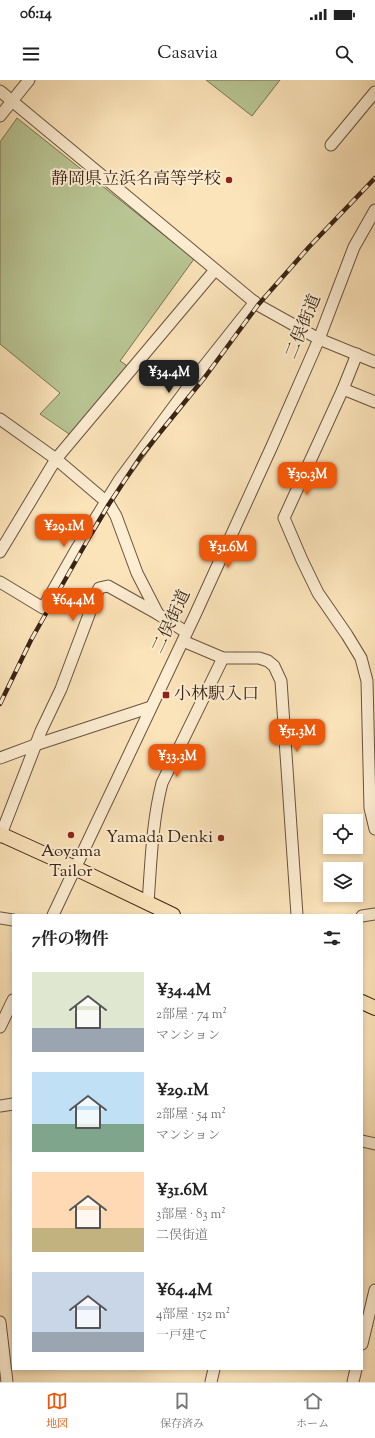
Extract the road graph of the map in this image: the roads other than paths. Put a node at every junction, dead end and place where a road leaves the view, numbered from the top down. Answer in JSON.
{"nodes":[{"id":1,"x":29,"y":80,"type":"edge"},
{"id":2,"x":0,"y":91,"type":"edge"},
{"id":3,"x":375,"y":92,"type":"edge"},
{"id":4,"x":12,"y":101,"type":"junction"},
{"id":5,"x":0,"y":116,"type":"edge"},
{"id":6,"x":331,"y":145,"type":"dead end"},
{"id":7,"x":375,"y":210,"type":"edge"},
{"id":8,"x":215,"y":270,"type":"junction"},
{"id":9,"x":255,"y":302,"type":"junction"},
{"id":10,"x":319,"y":339,"type":"junction"},
{"id":11,"x":357,"y":354,"type":"junction"},
{"id":12,"x":375,"y":362,"type":"edge"},
{"id":13,"x":343,"y":389,"type":"junction"},
{"id":14,"x":375,"y":402,"type":"edge"},
{"id":15,"x":0,"y":418,"type":"edge"},
{"id":16,"x":56,"y":460,"type":"junction"},
{"id":17,"x":106,"y":501,"type":"junction"},
{"id":18,"x":0,"y":552,"type":"edge"},
{"id":19,"x":0,"y":582,"type":"edge"},
{"id":20,"x":158,"y":614,"type":"junction"},
{"id":21,"x":184,"y":636,"type":"junction"},
{"id":22,"x":223,"y":658,"type":"junction"},
{"id":23,"x":151,"y":707,"type":"junction"},
{"id":24,"x":35,"y":745,"type":"junction"},
{"id":25,"x":0,"y":758,"type":"edge"},
{"id":26,"x":375,"y":829,"type":"edge"},
{"id":27,"x":0,"y":835,"type":"edge"},
{"id":28,"x":75,"y":868,"type":"junction"},
{"id":29,"x":148,"y":903,"type":"junction"},
{"id":30,"x":53,"y":914,"type":"edge"},
{"id":31,"x":171,"y":914,"type":"edge"},
{"id":32,"x":297,"y":914,"type":"edge"},
{"id":33,"x":375,"y":914,"type":"edge"},
{"id":34,"x":363,"y":916,"type":"edge"},
{"id":35,"x":0,"y":918,"type":"edge"},
{"id":36,"x":12,"y":920,"type":"edge"},
{"id":37,"x":12,"y":1002,"type":"edge"},
{"id":38,"x":363,"y":1002,"type":"edge"},
{"id":39,"x":375,"y":1008,"type":"edge"},
{"id":40,"x":0,"y":1027,"type":"edge"},
{"id":41,"x":12,"y":1104,"type":"edge"},
{"id":42,"x":0,"y":1106,"type":"edge"},
{"id":43,"x":363,"y":1141,"type":"edge"},
{"id":44,"x":375,"y":1144,"type":"edge"},
{"id":45,"x":375,"y":1290,"type":"edge"},
{"id":46,"x":0,"y":1322,"type":"edge"},
{"id":47,"x":363,"y":1340,"type":"edge"},
{"id":48,"x":214,"y":1370,"type":"edge"},
{"id":49,"x":356,"y":1370,"type":"edge"},
{"id":50,"x":7,"y":1382,"type":"edge"},
{"id":51,"x":211,"y":1382,"type":"edge"},
{"id":52,"x":353,"y":1382,"type":"edge"}],
"edges":[{"from":1,"to":4,"type":"street"},
{"from":2,"to":4,"type":"street"},
{"from":3,"to":6,"type":"street"},
{"from":4,"to":5,"type":"street"},
{"from":4,"to":8,"type":"street"},
{"from":7,"to":10,"type":"street","name":"二俣街道"},
{"from":8,"to":9,"type":"street"},
{"from":8,"to":16,"type":"street"},
{"from":9,"to":10,"type":"street"},
{"from":9,"to":17,"type":"street"},
{"from":10,"to":11,"type":"street"},
{"from":10,"to":21,"type":"street","name":"二俣街道"},
{"from":11,"to":12,"type":"street"},
{"from":11,"to":13,"type":"street"},
{"from":13,"to":14,"type":"street"},
{"from":13,"to":26,"type":"street"},
{"from":15,"to":16,"type":"street"},
{"from":16,"to":17,"type":"street"},
{"from":16,"to":18,"type":"street"},
{"from":17,"to":19,"type":"street"},
{"from":17,"to":20,"type":"street"},
{"from":20,"to":21,"type":"street"},
{"from":20,"to":24,"type":"street"},
{"from":21,"to":22,"type":"street"},
{"from":21,"to":23,"type":"street","name":"二俣街道"},
{"from":22,"to":29,"type":"street"},
{"from":22,"to":32,"type":"street"},
{"from":23,"to":24,"type":"street"},
{"from":23,"to":28,"type":"street","name":"二俣街道"},
{"from":24,"to":25,"type":"street"},
{"from":24,"to":27,"type":"street"},
{"from":27,"to":28,"type":"main road"},
{"from":28,"to":29,"type":"main road"},
{"from":28,"to":30,"type":"street","name":"二俣街道"},
{"from":29,"to":31,"type":"main road"},
{"from":33,"to":34,"type":"street"},
{"from":35,"to":36,"type":"street"},
{"from":37,"to":40,"type":"street"},
{"from":38,"to":39,"type":"main road"},
{"from":41,"to":42,"type":"street"},
{"from":43,"to":44,"type":"street"},
{"from":45,"to":47,"type":"street"},
{"from":46,"to":50,"type":"street"},
{"from":48,"to":51,"type":"street"},
{"from":49,"to":52,"type":"street"}]}
